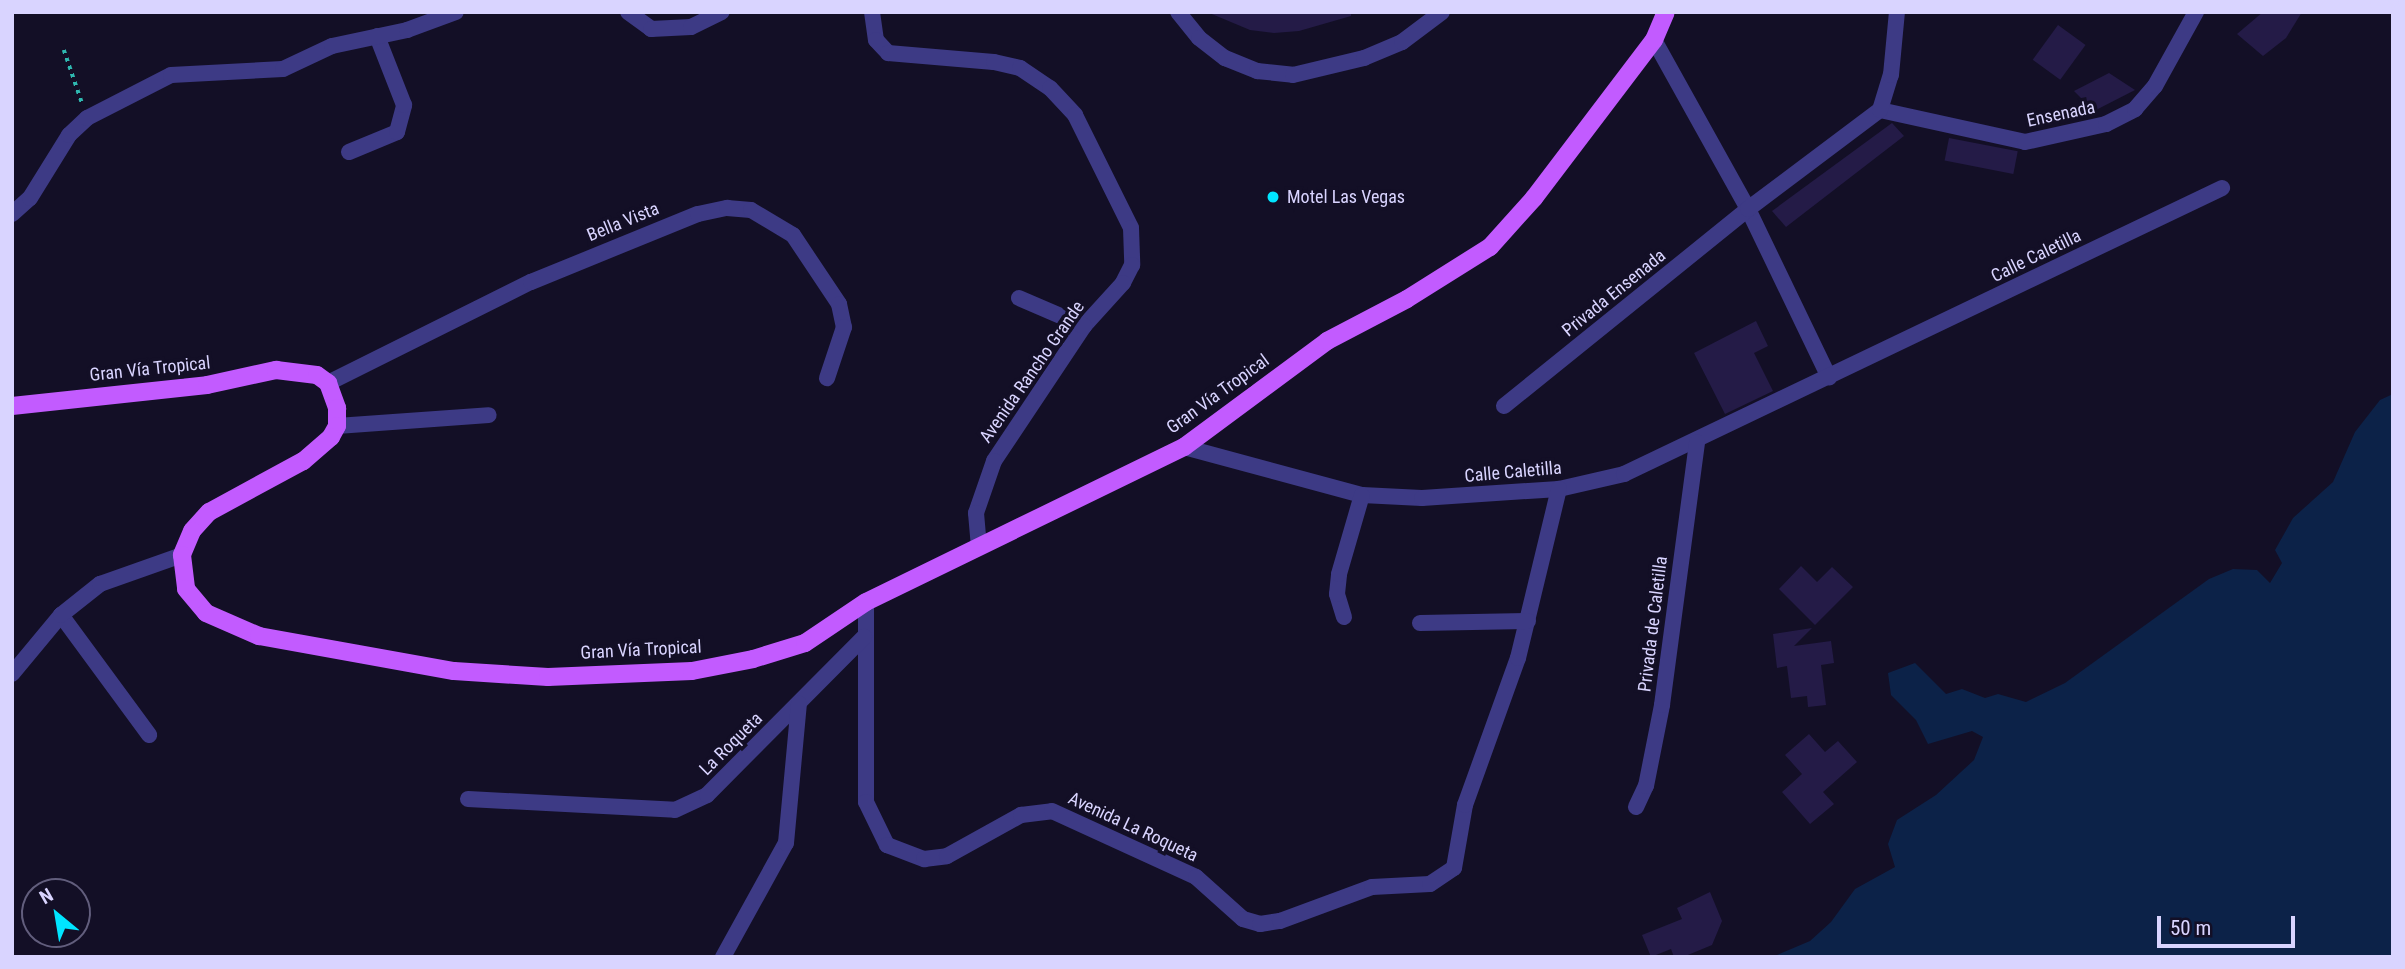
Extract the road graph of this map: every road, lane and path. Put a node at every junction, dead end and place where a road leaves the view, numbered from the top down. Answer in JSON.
{"nodes":[{"id":1,"x":456,"y":12,"type":"edge"},
{"id":2,"x":628,"y":12,"type":"edge"},
{"id":3,"x":722,"y":12,"type":"edge"},
{"id":4,"x":872,"y":12,"type":"edge"},
{"id":5,"x":1178,"y":12,"type":"edge"},
{"id":6,"x":1442,"y":12,"type":"edge"},
{"id":7,"x":1666,"y":12,"type":"edge"},
{"id":8,"x":1897,"y":12,"type":"edge"},
{"id":9,"x":2196,"y":12,"type":"edge"},
{"id":10,"x":377,"y":36,"type":"junction"},
{"id":11,"x":1654,"y":40,"type":"junction"},
{"id":12,"x":64,"y":50,"type":"dead end"},
{"id":13,"x":1880,"y":110,"type":"junction"},
{"id":14,"x":87,"y":118,"type":"junction"},
{"id":15,"x":349,"y":152,"type":"dead end"},
{"id":16,"x":2222,"y":188,"type":"dead end"},
{"id":17,"x":1748,"y":209,"type":"junction"},
{"id":18,"x":12,"y":214,"type":"edge"},
{"id":19,"x":1019,"y":298,"type":"dead end"},
{"id":20,"x":1084,"y":326,"type":"junction"},
{"id":21,"x":1829,"y":377,"type":"junction"},
{"id":22,"x":827,"y":378,"type":"dead end"},
{"id":23,"x":328,"y":383,"type":"junction"},
{"id":24,"x":12,"y":406,"type":"edge"},
{"id":25,"x":1504,"y":406,"type":"dead end"},
{"id":26,"x":489,"y":415,"type":"dead end"},
{"id":27,"x":337,"y":426,"type":"junction"},
{"id":28,"x":1697,"y":443,"type":"junction"},
{"id":29,"x":1184,"y":447,"type":"junction"},
{"id":30,"x":1559,"y":489,"type":"junction"},
{"id":31,"x":1362,"y":495,"type":"junction"},
{"id":32,"x":979,"y":546,"type":"junction"},
{"id":33,"x":182,"y":555,"type":"junction"},
{"id":34,"x":866,"y":602,"type":"junction"},
{"id":35,"x":61,"y":615,"type":"junction"},
{"id":36,"x":1344,"y":617,"type":"dead end"},
{"id":37,"x":1528,"y":621,"type":"junction"},
{"id":38,"x":1420,"y":624,"type":"dead end"},
{"id":39,"x":864,"y":637,"type":"junction"},
{"id":40,"x":12,"y":674,"type":"edge"},
{"id":41,"x":799,"y":704,"type":"junction"},
{"id":42,"x":149,"y":735,"type":"dead end"},
{"id":43,"x":468,"y":799,"type":"dead end"},
{"id":44,"x":1636,"y":807,"type":"dead end"},
{"id":45,"x":723,"y":957,"type":"edge"}],
"edges":[{"from":1,"to":10,"type":"street"},
{"from":2,"to":3,"type":"street"},
{"from":4,"to":20,"type":"street","name":"Avenida Rancho Grande"},
{"from":5,"to":6,"type":"street"},
{"from":7,"to":11,"type":"main road","name":"Gran Vía Tropical"},
{"from":8,"to":13,"type":"street"},
{"from":9,"to":13,"type":"street","name":"Ensenada"},
{"from":10,"to":14,"type":"street"},
{"from":10,"to":15,"type":"street"},
{"from":11,"to":17,"type":"street"},
{"from":11,"to":29,"type":"main road","name":"Gran Vía Tropical"},
{"from":12,"to":14,"type":"path"},
{"from":13,"to":17,"type":"street"},
{"from":14,"to":18,"type":"street"},
{"from":16,"to":21,"type":"street","name":"Calle Caletilla"},
{"from":17,"to":21,"type":"street"},
{"from":17,"to":25,"type":"street","name":"Privada Ensenada"},
{"from":19,"to":20,"type":"street"},
{"from":20,"to":32,"type":"street","name":"Avenida Rancho Grande"},
{"from":21,"to":28,"type":"street","name":"Calle Caletilla"},
{"from":22,"to":23,"type":"street","name":"Bella Vista"},
{"from":23,"to":24,"type":"main road","name":"Gran Vía Tropical"},
{"from":23,"to":27,"type":"main road"},
{"from":26,"to":27,"type":"street"},
{"from":27,"to":33,"type":"main road"},
{"from":28,"to":30,"type":"street","name":"Calle Caletilla"},
{"from":28,"to":44,"type":"street","name":"Privada de Caletilla"},
{"from":29,"to":31,"type":"street","name":"Calle Caletilla"},
{"from":29,"to":32,"type":"main road","name":"Gran Vía Tropical"},
{"from":30,"to":31,"type":"street","name":"Calle Caletilla"},
{"from":30,"to":37,"type":"street","name":"Avenida La Roqueta"},
{"from":31,"to":36,"type":"street"},
{"from":32,"to":34,"type":"main road","name":"Gran Vía Tropical"},
{"from":33,"to":34,"type":"main road","name":"Gran Vía Tropical"},
{"from":33,"to":35,"type":"street"},
{"from":34,"to":39,"type":"street","name":"Avenida La Roqueta"},
{"from":35,"to":40,"type":"street"},
{"from":35,"to":42,"type":"street"},
{"from":37,"to":38,"type":"street"},
{"from":37,"to":39,"type":"street","name":"Avenida La Roqueta"},
{"from":39,"to":41,"type":"street","name":"La Roqueta"},
{"from":41,"to":43,"type":"street","name":"La Roqueta"},
{"from":41,"to":45,"type":"street"}]}
